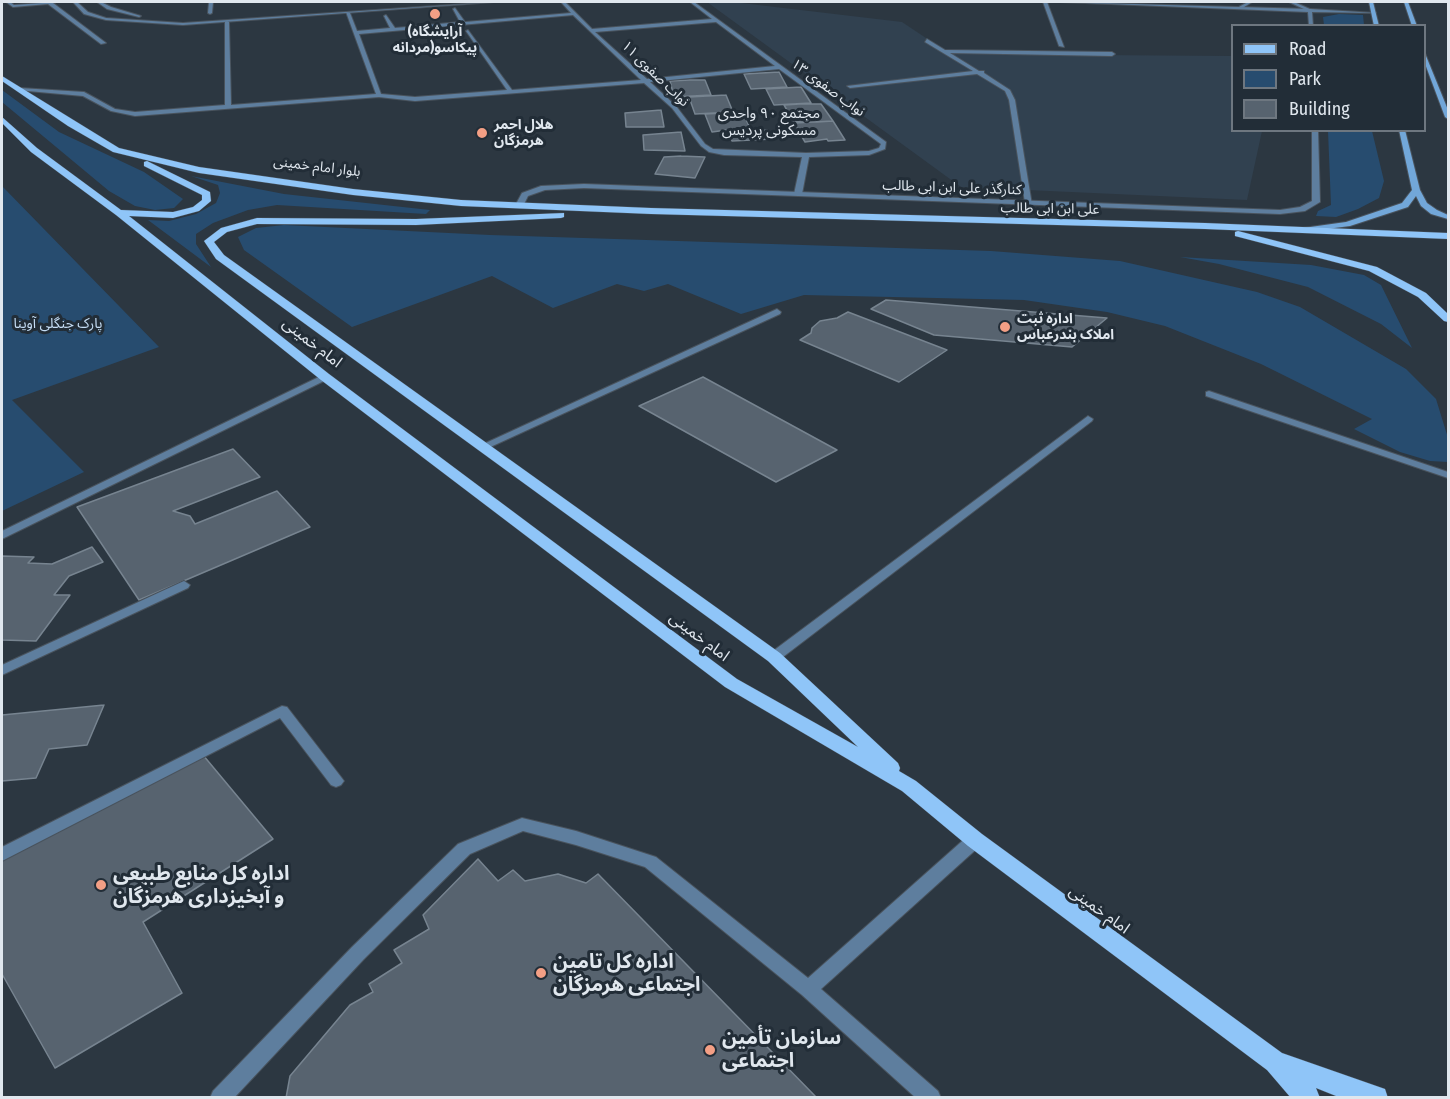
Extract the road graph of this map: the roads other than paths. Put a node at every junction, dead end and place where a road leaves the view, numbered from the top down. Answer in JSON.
{"nodes":[{"id":1,"x":8,"y":2,"type":"edge"},
{"id":2,"x":48,"y":2,"type":"edge"},
{"id":3,"x":54,"y":2,"type":"edge"},
{"id":4,"x":75,"y":2,"type":"edge"},
{"id":5,"x":99,"y":2,"type":"edge"},
{"id":6,"x":211,"y":2,"type":"edge"},
{"id":7,"x":422,"y":2,"type":"edge"},
{"id":8,"x":492,"y":2,"type":"edge"},
{"id":9,"x":563,"y":2,"type":"edge"},
{"id":10,"x":692,"y":2,"type":"edge"},
{"id":11,"x":1045,"y":2,"type":"edge"},
{"id":12,"x":1062,"y":2,"type":"edge"},
{"id":13,"x":1250,"y":2,"type":"edge"},
{"id":14,"x":1291,"y":2,"type":"edge"},
{"id":15,"x":1371,"y":2,"type":"edge"},
{"id":16,"x":1406,"y":2,"type":"edge"},
{"id":17,"x":1154,"y":3,"type":"edge"},
{"id":18,"x":1239,"y":8,"type":"junction"},
{"id":19,"x":455,"y":9,"type":"dead end"},
{"id":20,"x":346,"y":10,"type":"junction"},
{"id":21,"x":1310,"y":10,"type":"junction"},
{"id":22,"x":210,"y":13,"type":"dead end"},
{"id":23,"x":1374,"y":13,"type":"junction"},
{"id":24,"x":574,"y":14,"type":"junction"},
{"id":25,"x":387,"y":16,"type":"dead end"},
{"id":26,"x":717,"y":20,"type":"junction"},
{"id":27,"x":227,"y":22,"type":"junction"},
{"id":28,"x":463,"y":23,"type":"junction"},
{"id":29,"x":1311,"y":24,"type":"edge"},
{"id":30,"x":1377,"y":24,"type":"edge"},
{"id":31,"x":1414,"y":24,"type":"edge"},
{"id":32,"x":393,"y":30,"type":"junction"},
{"id":33,"x":468,"y":31,"type":"dead end"},
{"id":34,"x":591,"y":31,"type":"junction"},
{"id":35,"x":355,"y":33,"type":"junction"},
{"id":36,"x":927,"y":41,"type":"dead end"},
{"id":37,"x":104,"y":43,"type":"dead end"},
{"id":38,"x":1062,"y":46,"type":"dead end"},
{"id":39,"x":945,"y":51,"type":"junction"},
{"id":40,"x":1112,"y":54,"type":"dead end"},
{"id":41,"x":1426,"y":55,"type":"edge"},
{"id":42,"x":779,"y":67,"type":"junction"},
{"id":43,"x":982,"y":72,"type":"junction"},
{"id":44,"x":2,"y":78,"type":"edge"},
{"id":45,"x":646,"y":81,"type":"junction"},
{"id":46,"x":850,"y":86,"type":"dead end"},
{"id":47,"x":20,"y":90,"type":"junction"},
{"id":48,"x":510,"y":91,"type":"junction"},
{"id":49,"x":379,"y":95,"type":"junction"},
{"id":50,"x":228,"y":106,"type":"junction"},
{"id":51,"x":1449,"y":117,"type":"edge"},
{"id":52,"x":2,"y":119,"type":"edge"},
{"id":53,"x":1315,"y":132,"type":"edge"},
{"id":54,"x":1402,"y":132,"type":"edge"},
{"id":55,"x":117,"y":150,"type":"junction"},
{"id":56,"x":806,"y":155,"type":"junction"},
{"id":57,"x":1416,"y":190,"type":"junction"},
{"id":58,"x":798,"y":194,"type":"junction"},
{"id":59,"x":1029,"y":203,"type":"junction"},
{"id":60,"x":520,"y":204,"type":"junction"},
{"id":61,"x":651,"y":211,"type":"junction"},
{"id":62,"x":119,"y":213,"type":"junction"},
{"id":63,"x":1449,"y":217,"type":"edge"},
{"id":64,"x":1204,"y":226,"type":"junction"},
{"id":65,"x":1305,"y":230,"type":"junction"},
{"id":66,"x":1449,"y":236,"type":"edge"},
{"id":67,"x":777,"y":312,"type":"dead end"},
{"id":68,"x":1449,"y":320,"type":"edge"},
{"id":69,"x":325,"y":376,"type":"junction"},
{"id":70,"x":1209,"y":394,"type":"dead end"},
{"id":71,"x":1088,"y":419,"type":"dead end"},
{"id":72,"x":482,"y":447,"type":"junction"},
{"id":73,"x":1449,"y":475,"type":"edge"},
{"id":74,"x":2,"y":535,"type":"edge"},
{"id":75,"x":184,"y":585,"type":"dead end"},
{"id":76,"x":774,"y":657,"type":"junction"},
{"id":77,"x":2,"y":670,"type":"edge"},
{"id":78,"x":336,"y":781,"type":"dead end"},
{"id":79,"x":909,"y":786,"type":"junction"},
{"id":80,"x":975,"y":840,"type":"junction"},
{"id":81,"x":2,"y":854,"type":"edge"},
{"id":82,"x":808,"y":989,"type":"junction"},
{"id":83,"x":1275,"y":1062,"type":"junction"},
{"id":84,"x":220,"y":1098,"type":"edge"},
{"id":85,"x":931,"y":1098,"type":"edge"},
{"id":86,"x":1308,"y":1098,"type":"edge"},
{"id":87,"x":1376,"y":1098,"type":"edge"}],
"edges":[{"from":1,"to":2,"type":"street"},
{"from":2,"to":3,"type":"street"},
{"from":2,"to":37,"type":"street"},
{"from":4,"to":27,"type":"street"},
{"from":5,"to":20,"type":"street"},
{"from":6,"to":22,"type":"street"},
{"from":7,"to":20,"type":"street"},
{"from":8,"to":20,"type":"street"},
{"from":9,"to":24,"type":"street","name":"نواب صفوی ۱۱"},
{"from":10,"to":26,"type":"street","name":"نواب صفوی ۱۳"},
{"from":11,"to":38,"type":"street"},
{"from":12,"to":17,"type":"street"},
{"from":13,"to":18,"type":"street"},
{"from":14,"to":21,"type":"street"},
{"from":15,"to":23,"type":"main road"},
{"from":16,"to":31,"type":"main road"},
{"from":17,"to":18,"type":"street"},
{"from":18,"to":21,"type":"street"},
{"from":19,"to":28,"type":"street"},
{"from":20,"to":27,"type":"street"},
{"from":20,"to":35,"type":"street"},
{"from":21,"to":23,"type":"street"},
{"from":21,"to":29,"type":"street"},
{"from":23,"to":30,"type":"main road"},
{"from":24,"to":28,"type":"street"},
{"from":24,"to":34,"type":"street","name":"نواب صفوی ۱۱"},
{"from":25,"to":32,"type":"street"},
{"from":26,"to":34,"type":"street"},
{"from":26,"to":42,"type":"street","name":"نواب صفوی ۱۳"},
{"from":27,"to":50,"type":"street"},
{"from":28,"to":32,"type":"street"},
{"from":32,"to":35,"type":"street"},
{"from":33,"to":48,"type":"street"},
{"from":34,"to":45,"type":"street","name":"نواب صفوی ۱۱"},
{"from":35,"to":49,"type":"street"},
{"from":36,"to":39,"type":"street"},
{"from":39,"to":40,"type":"street"},
{"from":39,"to":43,"type":"street"},
{"from":41,"to":51,"type":"main road"},
{"from":42,"to":45,"type":"street"},
{"from":42,"to":56,"type":"street","name":"نواب صفوی ۱۳"},
{"from":43,"to":46,"type":"street"},
{"from":43,"to":59,"type":"street"},
{"from":44,"to":47,"type":"main road","name":"بلوار امام خمینی"},
{"from":45,"to":48,"type":"street"},
{"from":45,"to":56,"type":"street","name":"نواب صفوی ۱۱"},
{"from":47,"to":50,"type":"street"},
{"from":47,"to":55,"type":"main road","name":"بلوار امام خمینی"},
{"from":48,"to":49,"type":"street"},
{"from":49,"to":50,"type":"street"},
{"from":52,"to":62,"type":"main road"},
{"from":53,"to":59,"type":"street","name":"کنارگذر علی ابن ابی طالب"},
{"from":54,"to":57,"type":"main road"},
{"from":55,"to":60,"type":"main road","name":"بلوار امام خمینی"},
{"from":55,"to":62,"type":"main road"},
{"from":56,"to":58,"type":"street"},
{"from":57,"to":63,"type":"main road"},
{"from":57,"to":65,"type":"main road"},
{"from":58,"to":59,"type":"street","name":"کنارگذر علی ابن ابی طالب"},
{"from":58,"to":60,"type":"street","name":"کنارگذر علی ابن ابی طالب"},
{"from":60,"to":61,"type":"main road","name":"بلوار امام خمینی"},
{"from":61,"to":64,"type":"main road","name":"علی ابن ابی طالب"},
{"from":61,"to":72,"type":"main road"},
{"from":62,"to":69,"type":"main road","name":"امام خمینی"},
{"from":64,"to":65,"type":"main road","name":"علی ابن ابی طالب"},
{"from":64,"to":68,"type":"main road"},
{"from":65,"to":66,"type":"main road","name":"علی ابن ابی طالب"},
{"from":67,"to":72,"type":"street"},
{"from":69,"to":74,"type":"street"},
{"from":69,"to":79,"type":"main road","name":"امام خمینی"},
{"from":70,"to":73,"type":"street"},
{"from":71,"to":76,"type":"street"},
{"from":72,"to":76,"type":"main road"},
{"from":75,"to":77,"type":"street"},
{"from":76,"to":79,"type":"main road"},
{"from":78,"to":81,"type":"street"},
{"from":79,"to":80,"type":"main road","name":"امام خمینی"},
{"from":80,"to":82,"type":"street"},
{"from":80,"to":83,"type":"main road","name":"امام خمینی"},
{"from":82,"to":84,"type":"street"},
{"from":82,"to":85,"type":"street"},
{"from":83,"to":86,"type":"main road"},
{"from":83,"to":87,"type":"main road"}]}
